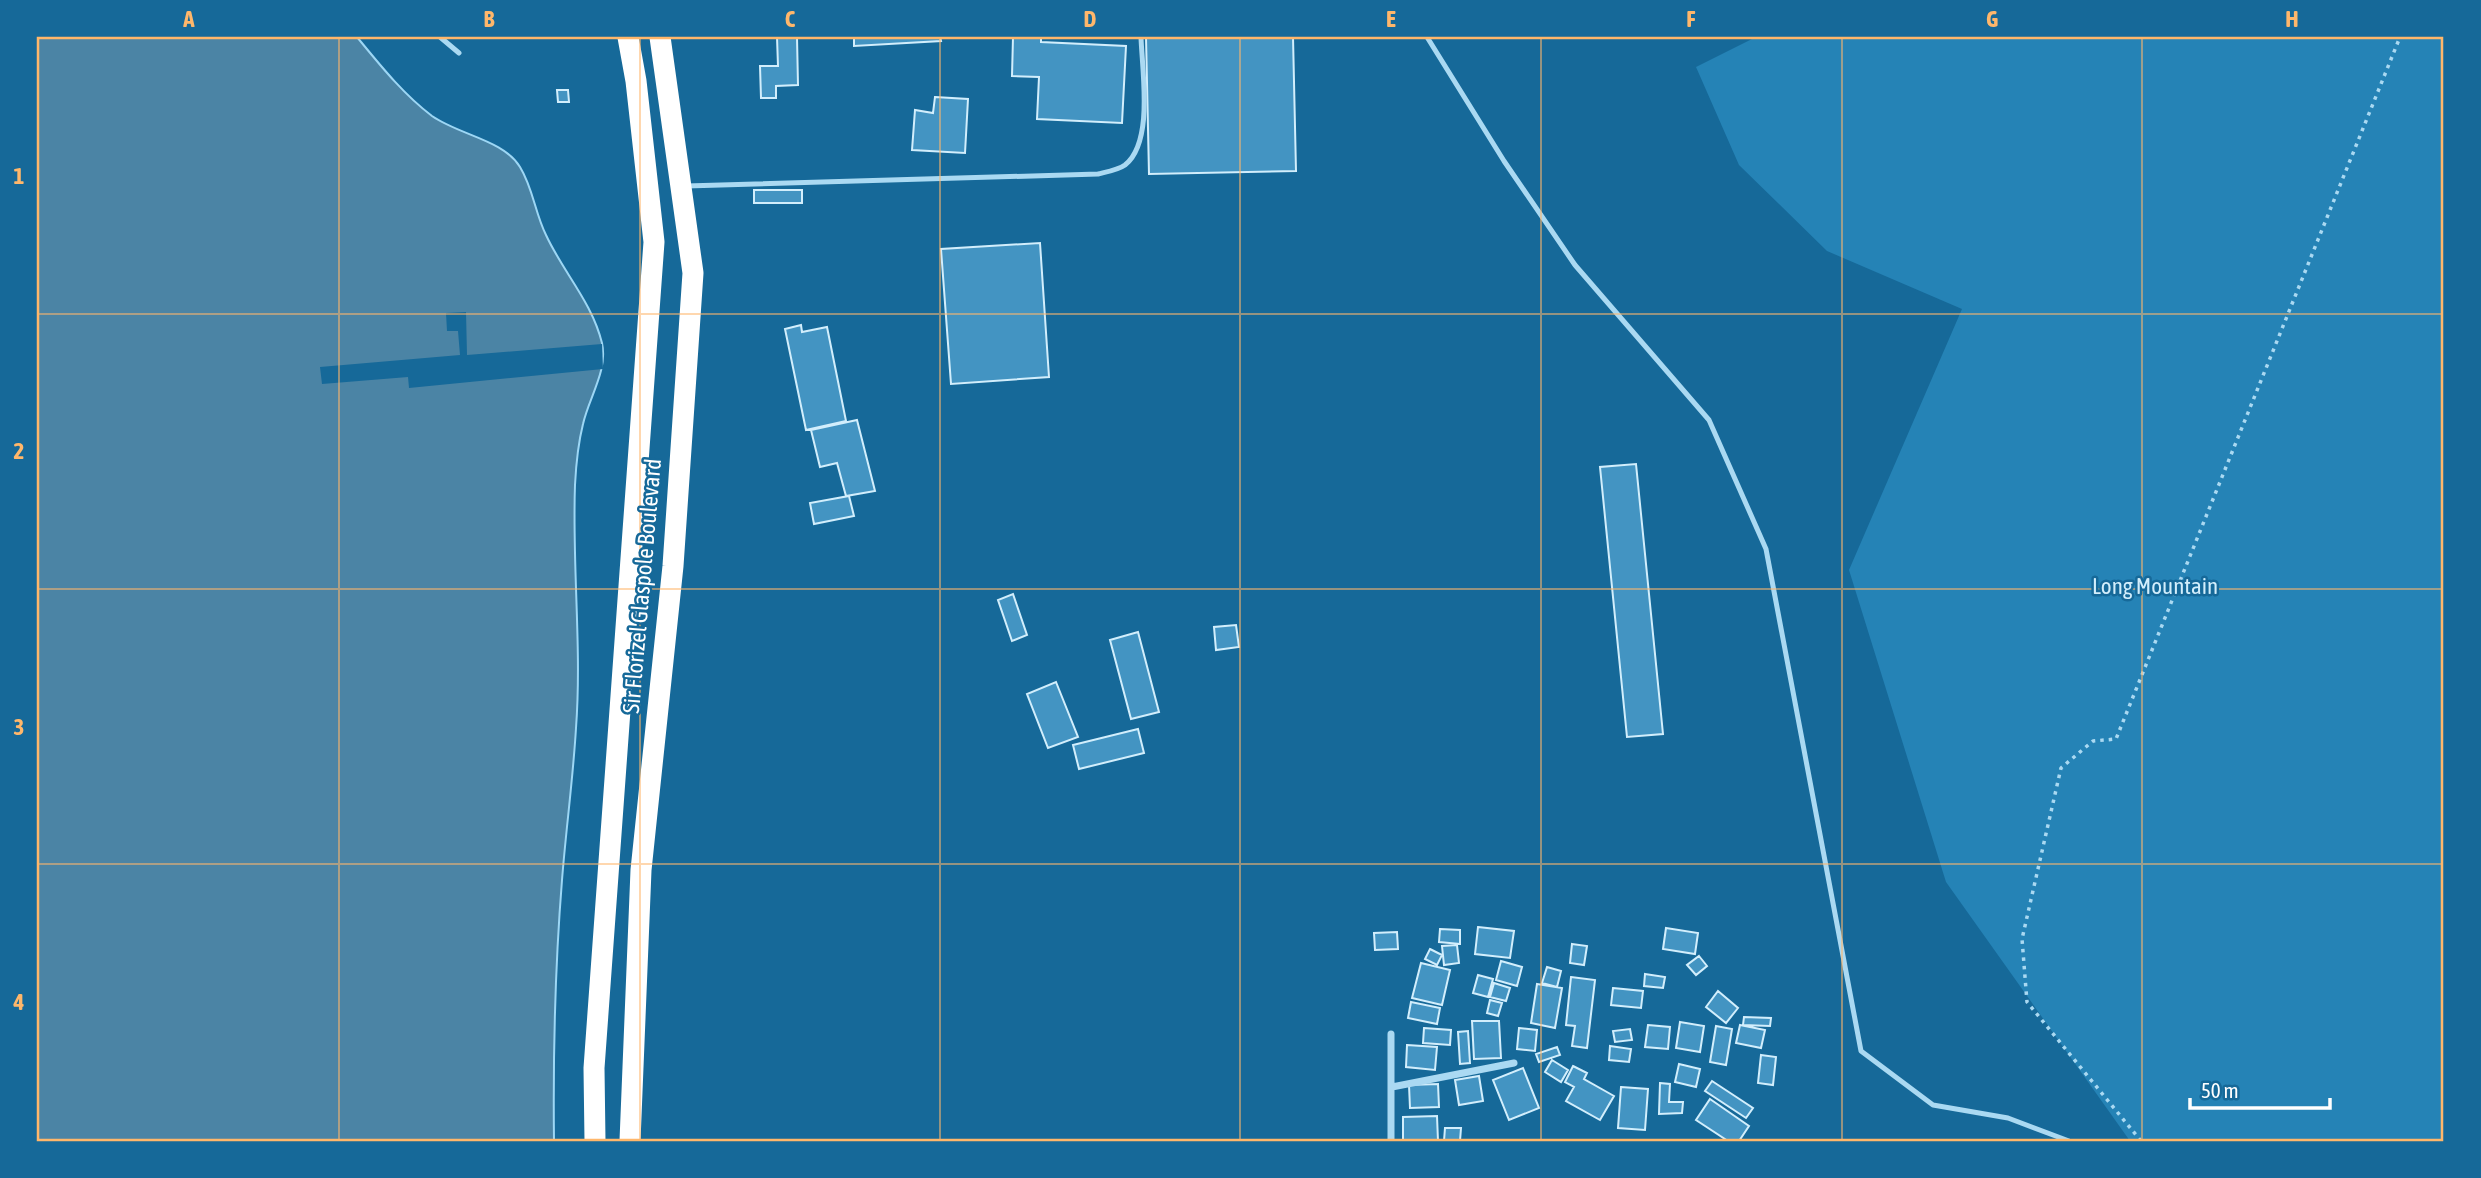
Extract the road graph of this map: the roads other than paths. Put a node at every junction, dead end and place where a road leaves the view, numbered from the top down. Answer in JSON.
{"nodes":[{"id":1,"x":440,"y":37,"type":"edge"},
{"id":2,"x":628,"y":37,"type":"edge"},
{"id":3,"x":660,"y":37,"type":"edge"},
{"id":4,"x":1141,"y":37,"type":"edge"},
{"id":5,"x":1427,"y":37,"type":"edge"},
{"id":6,"x":459,"y":53,"type":"dead end"},
{"id":7,"x":682,"y":186,"type":"junction"},
{"id":8,"x":1391,"y":1034,"type":"dead end"},
{"id":9,"x":1514,"y":1063,"type":"dead end"},
{"id":10,"x":1392,"y":1087,"type":"junction"},
{"id":11,"x":594,"y":1141,"type":"edge"},
{"id":12,"x":630,"y":1141,"type":"edge"},
{"id":13,"x":1391,"y":1141,"type":"edge"},
{"id":14,"x":2069,"y":1141,"type":"edge"}],
"edges":[{"from":1,"to":6,"type":"lane"},
{"from":2,"to":11,"type":"highway","name":"Sir Florizel Glaspole Boulevard"},
{"from":3,"to":7,"type":"highway","name":"Sir Florizel Glaspole Boulevard"},
{"from":4,"to":7,"type":"lane"},
{"from":5,"to":14,"type":"lane"},
{"from":7,"to":12,"type":"highway","name":"Sir Florizel Glaspole Boulevard"},
{"from":8,"to":10,"type":"street"},
{"from":9,"to":10,"type":"street"},
{"from":10,"to":13,"type":"street"}]}
